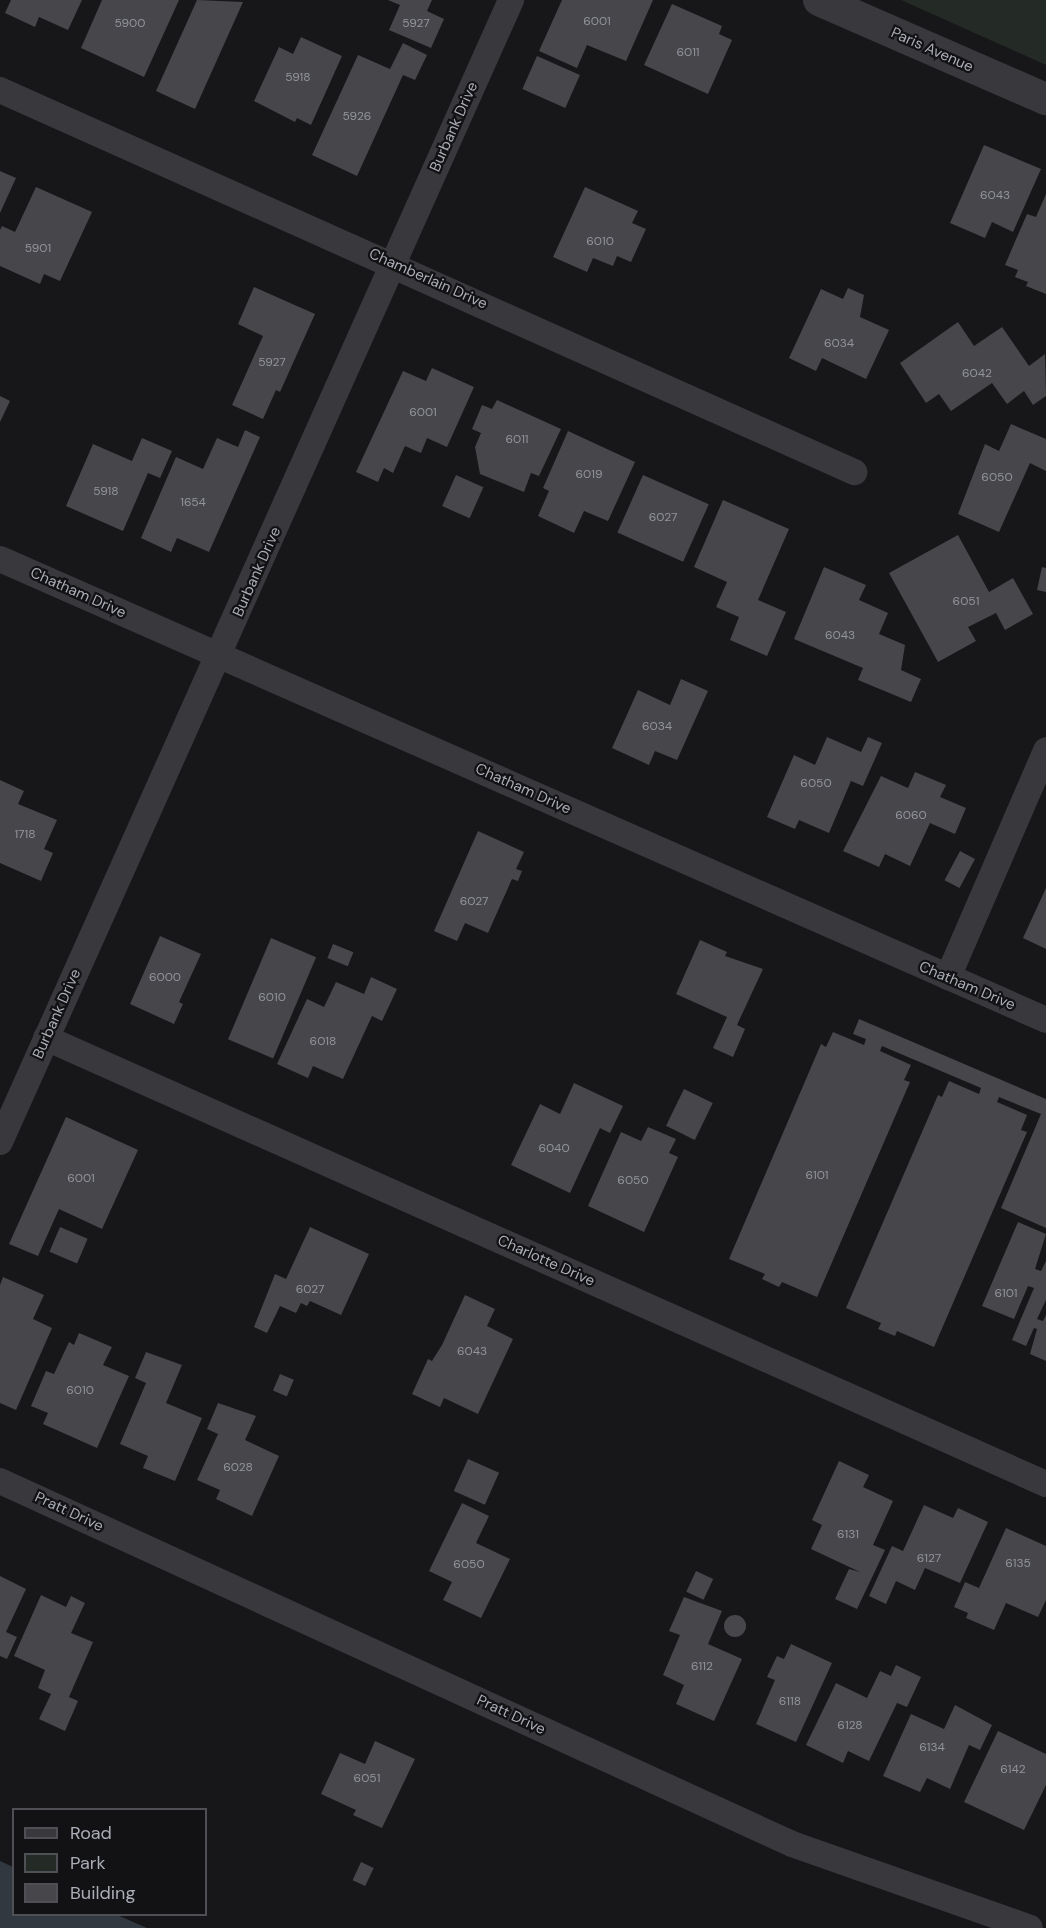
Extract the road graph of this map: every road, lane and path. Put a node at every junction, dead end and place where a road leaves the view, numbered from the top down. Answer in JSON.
{"nodes":[{"id":1,"x":511,"y":0,"type":"edge"},
{"id":2,"x":819,"y":0,"type":"edge"},
{"id":3,"x":0,"y":90,"type":"edge"},
{"id":4,"x":1046,"y":99,"type":"edge"},
{"id":5,"x":393,"y":264,"type":"junction"},
{"id":6,"x":854,"y":472,"type":"dead end"},
{"id":7,"x":0,"y":559,"type":"edge"},
{"id":8,"x":220,"y":656,"type":"junction"},
{"id":9,"x":1046,"y":750,"type":"edge"},
{"id":10,"x":948,"y":977,"type":"junction"},
{"id":11,"x":1046,"y":1020,"type":"edge"},
{"id":12,"x":46,"y":1038,"type":"junction"},
{"id":13,"x":0,"y":1142,"type":"edge"},
{"id":14,"x":0,"y":1481,"type":"edge"},
{"id":15,"x":1046,"y":1484,"type":"edge"},
{"id":16,"x":1030,"y":1928,"type":"edge"}],
"edges":[{"from":1,"to":5,"type":"street","name":"Burbank Drive"},
{"from":2,"to":4,"type":"street","name":"Paris Avenue"},
{"from":3,"to":5,"type":"street","name":"Chamberlain Drive"},
{"from":5,"to":6,"type":"street","name":"Chamberlain Drive"},
{"from":5,"to":8,"type":"street","name":"Burbank Drive"},
{"from":7,"to":8,"type":"street","name":"Chatham Drive"},
{"from":8,"to":10,"type":"street","name":"Chatham Drive"},
{"from":8,"to":12,"type":"street","name":"Burbank Drive"},
{"from":9,"to":10,"type":"street"},
{"from":10,"to":11,"type":"street","name":"Chatham Drive"},
{"from":12,"to":13,"type":"street","name":"Burbank Drive"},
{"from":12,"to":15,"type":"street","name":"Charlotte Drive"},
{"from":14,"to":16,"type":"street","name":"Pratt Drive"}]}
